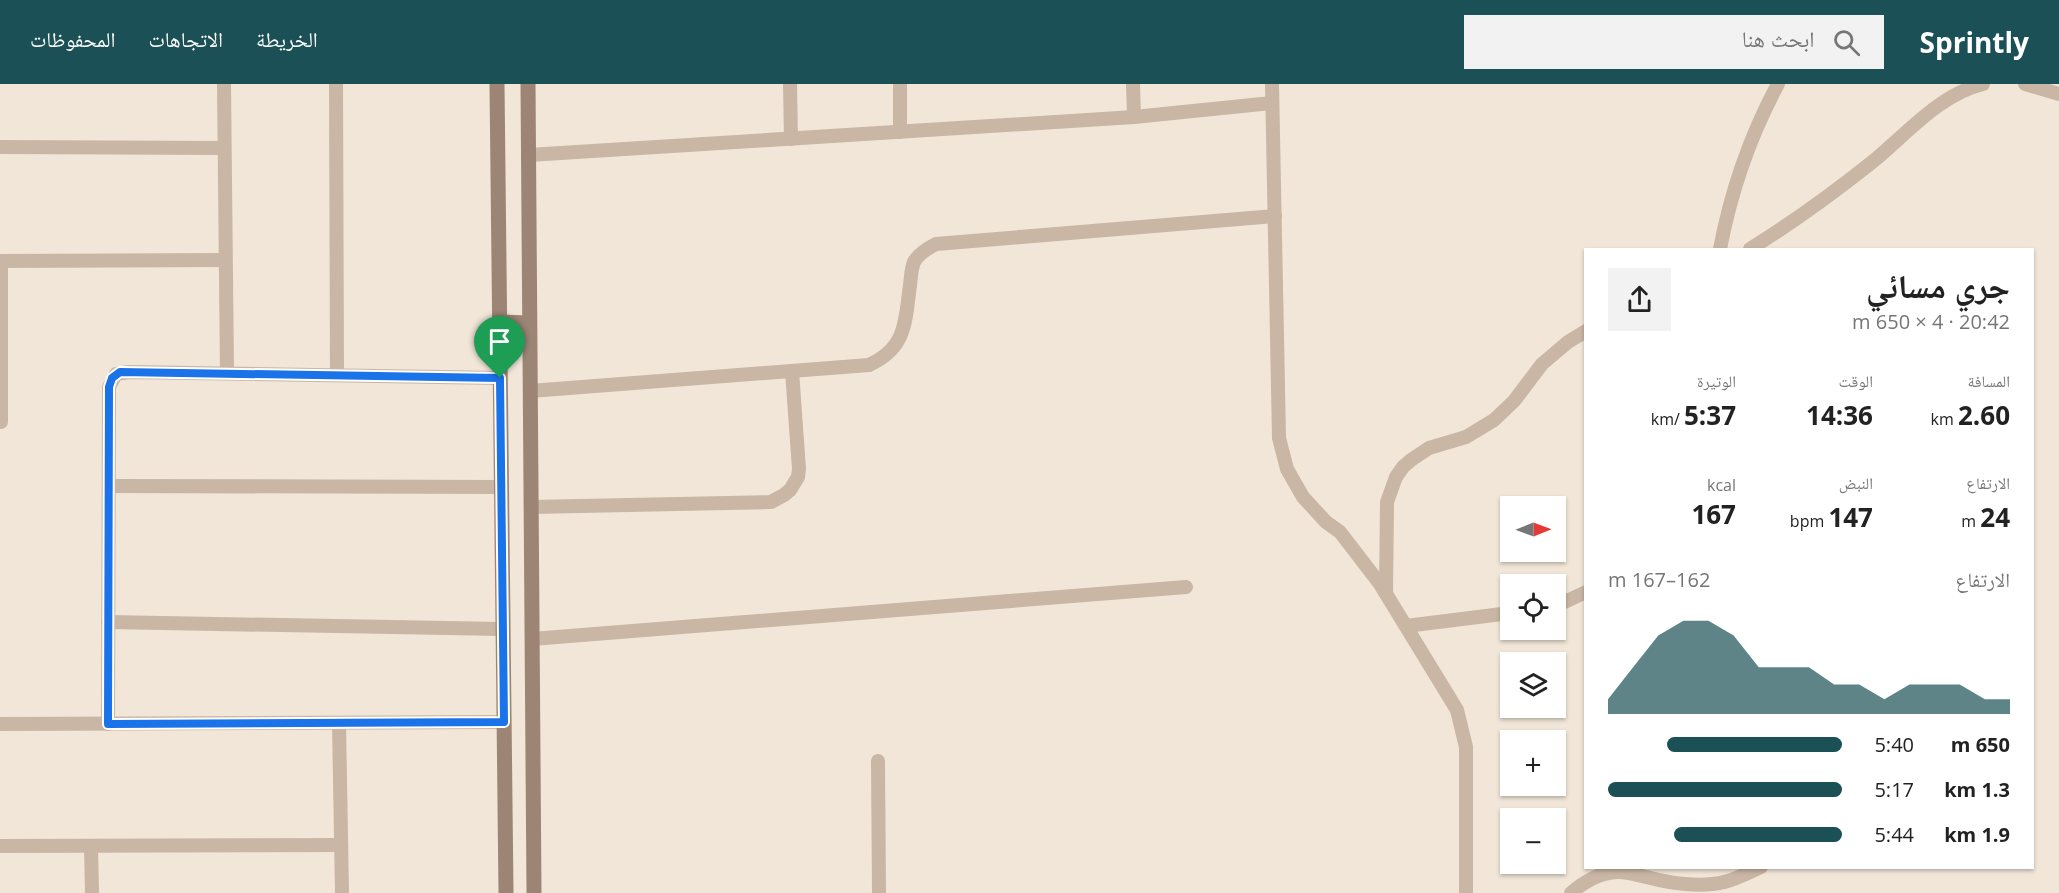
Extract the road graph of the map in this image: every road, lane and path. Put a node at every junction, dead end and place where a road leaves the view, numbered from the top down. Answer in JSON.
{"nodes":[{"id":1,"x":224,"y":84,"type":"edge"},
{"id":2,"x":336,"y":84,"type":"edge"},
{"id":3,"x":497,"y":84,"type":"edge"},
{"id":4,"x":528,"y":84,"type":"edge"},
{"id":5,"x":790,"y":84,"type":"edge"},
{"id":6,"x":900,"y":84,"type":"edge"},
{"id":7,"x":1133,"y":84,"type":"edge"},
{"id":8,"x":1272,"y":84,"type":"edge"},
{"id":9,"x":1778,"y":84,"type":"edge"},
{"id":10,"x":1983,"y":84,"type":"edge"},
{"id":11,"x":2025,"y":84,"type":"edge"},
{"id":12,"x":2059,"y":94,"type":"edge"},
{"id":13,"x":1272,"y":103,"type":"junction"},
{"id":14,"x":1134,"y":117,"type":"junction"},
{"id":15,"x":900,"y":132,"type":"junction"},
{"id":16,"x":791,"y":139,"type":"junction"},
{"id":17,"x":0,"y":147,"type":"edge"},
{"id":18,"x":224,"y":148,"type":"junction"},
{"id":19,"x":529,"y":155,"type":"junction"},
{"id":20,"x":1275,"y":216,"type":"junction"},
{"id":21,"x":1720,"y":248,"type":"edge"},
{"id":22,"x":1752,"y":248,"type":"edge"},
{"id":23,"x":225,"y":260,"type":"junction"},
{"id":24,"x":1,"y":261,"type":"edge"},
{"id":25,"x":500,"y":322,"type":"junction"},
{"id":26,"x":530,"y":322,"type":"junction"},
{"id":27,"x":1584,"y":332,"type":"edge"},
{"id":28,"x":792,"y":371,"type":"junction"},
{"id":29,"x":227,"y":373,"type":"junction"},
{"id":30,"x":337,"y":375,"type":"junction"},
{"id":31,"x":500,"y":378,"type":"junction"},
{"id":32,"x":530,"y":391,"type":"junction"},
{"id":33,"x":1,"y":422,"type":"edge"},
{"id":34,"x":109,"y":486,"type":"junction"},
{"id":35,"x":501,"y":487,"type":"junction"},
{"id":36,"x":531,"y":507,"type":"junction"},
{"id":37,"x":1186,"y":587,"type":"dead end"},
{"id":38,"x":1386,"y":593,"type":"junction"},
{"id":39,"x":1584,"y":593,"type":"edge"},
{"id":40,"x":1566,"y":601,"type":"edge"},
{"id":41,"x":1500,"y":614,"type":"edge"},
{"id":42,"x":108,"y":622,"type":"junction"},
{"id":43,"x":1406,"y":626,"type":"junction"},
{"id":44,"x":502,"y":629,"type":"junction"},
{"id":45,"x":531,"y":639,"type":"junction"},
{"id":46,"x":504,"y":722,"type":"junction"},
{"id":47,"x":339,"y":723,"type":"junction"},
{"id":48,"x":0,"y":724,"type":"edge"},
{"id":49,"x":108,"y":724,"type":"junction"},
{"id":50,"x":878,"y":761,"type":"dead end"},
{"id":51,"x":341,"y":845,"type":"junction"},
{"id":52,"x":0,"y":846,"type":"edge"},
{"id":53,"x":91,"y":846,"type":"junction"},
{"id":54,"x":1757,"y":869,"type":"edge"},
{"id":55,"x":1584,"y":887,"type":"edge"},
{"id":56,"x":92,"y":893,"type":"edge"},
{"id":57,"x":342,"y":893,"type":"edge"},
{"id":58,"x":506,"y":893,"type":"edge"},
{"id":59,"x":534,"y":893,"type":"edge"},
{"id":60,"x":879,"y":893,"type":"edge"},
{"id":61,"x":1466,"y":893,"type":"edge"},
{"id":62,"x":1571,"y":893,"type":"edge"}],
"edges":[{"from":1,"to":18,"type":"street"},
{"from":2,"to":30,"type":"street"},
{"from":3,"to":25,"type":"street"},
{"from":4,"to":19,"type":"street"},
{"from":5,"to":16,"type":"street"},
{"from":6,"to":15,"type":"street"},
{"from":7,"to":14,"type":"street"},
{"from":8,"to":13,"type":"street"},
{"from":9,"to":21,"type":"street"},
{"from":10,"to":22,"type":"street"},
{"from":11,"to":12,"type":"street"},
{"from":13,"to":14,"type":"street"},
{"from":13,"to":20,"type":"street"},
{"from":14,"to":15,"type":"street"},
{"from":15,"to":16,"type":"street"},
{"from":16,"to":19,"type":"street"},
{"from":17,"to":18,"type":"street"},
{"from":18,"to":23,"type":"street"},
{"from":19,"to":26,"type":"street"},
{"from":20,"to":28,"type":"street"},
{"from":20,"to":38,"type":"street"},
{"from":23,"to":24,"type":"street"},
{"from":23,"to":29,"type":"street"},
{"from":24,"to":33,"type":"street"},
{"from":25,"to":26,"type":"street"},
{"from":25,"to":31,"type":"street"},
{"from":26,"to":32,"type":"street"},
{"from":27,"to":38,"type":"street"},
{"from":28,"to":32,"type":"street"},
{"from":28,"to":36,"type":"street"},
{"from":29,"to":30,"type":"street"},
{"from":29,"to":34,"type":"street"},
{"from":30,"to":31,"type":"street"},
{"from":31,"to":35,"type":"street"},
{"from":32,"to":36,"type":"street"},
{"from":34,"to":35,"type":"street"},
{"from":34,"to":42,"type":"street"},
{"from":35,"to":44,"type":"street"},
{"from":36,"to":45,"type":"street"},
{"from":37,"to":45,"type":"street"},
{"from":38,"to":43,"type":"street"},
{"from":39,"to":40,"type":"street"},
{"from":41,"to":43,"type":"street"},
{"from":42,"to":44,"type":"street"},
{"from":42,"to":49,"type":"street"},
{"from":43,"to":61,"type":"street"},
{"from":44,"to":46,"type":"street"},
{"from":45,"to":59,"type":"street"},
{"from":46,"to":47,"type":"street"},
{"from":46,"to":58,"type":"street"},
{"from":47,"to":49,"type":"street"},
{"from":47,"to":51,"type":"street"},
{"from":48,"to":49,"type":"street"},
{"from":50,"to":60,"type":"street"},
{"from":51,"to":53,"type":"street"},
{"from":51,"to":57,"type":"street"},
{"from":52,"to":53,"type":"street"},
{"from":53,"to":56,"type":"street"},
{"from":54,"to":55,"type":"street"},
{"from":55,"to":62,"type":"street"}]}
